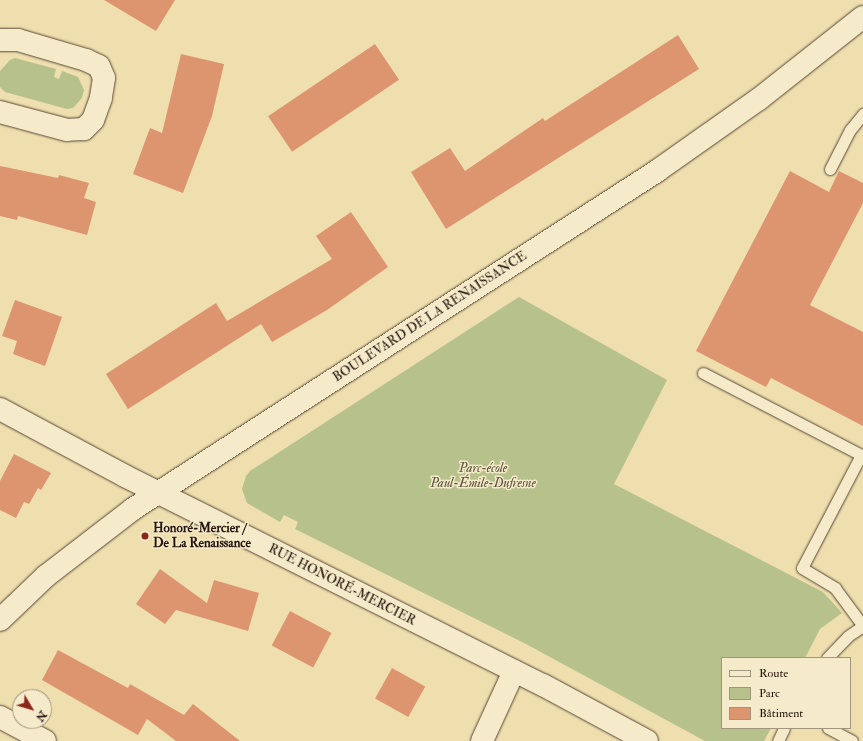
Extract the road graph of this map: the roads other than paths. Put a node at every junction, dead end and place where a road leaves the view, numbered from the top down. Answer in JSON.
{"nodes":[{"id":1,"x":863,"y":17,"type":"edge"},
{"id":2,"x":0,"y":40,"type":"edge"},
{"id":3,"x":0,"y":112,"type":"edge"},
{"id":4,"x":863,"y":114,"type":"edge"},
{"id":5,"x":830,"y":169,"type":"dead end"},
{"id":6,"x":702,"y":373,"type":"dead end"},
{"id":7,"x":0,"y":409,"type":"edge"},
{"id":8,"x":158,"y":492,"type":"junction"},
{"id":9,"x":0,"y":620,"type":"edge"},
{"id":10,"x":863,"y":626,"type":"edge"},
{"id":11,"x":828,"y":657,"type":"edge"},
{"id":12,"x":514,"y":671,"type":"junction"},
{"id":13,"x":0,"y":717,"type":"edge"},
{"id":14,"x":784,"y":729,"type":"edge"},
{"id":15,"x":830,"y":729,"type":"edge"},
{"id":16,"x":45,"y":741,"type":"edge"},
{"id":17,"x":482,"y":741,"type":"edge"},
{"id":18,"x":647,"y":741,"type":"edge"},
{"id":19,"x":778,"y":741,"type":"edge"},
{"id":20,"x":852,"y":741,"type":"edge"}],
"edges":[{"from":1,"to":8,"type":"street","name":"BOULEVARD DE LA RENAISSANCE"},
{"from":2,"to":3,"type":"street"},
{"from":4,"to":5,"type":"lane"},
{"from":6,"to":10,"type":"lane"},
{"from":7,"to":8,"type":"street","name":"RUE HONORÉ-MERCIER"},
{"from":8,"to":9,"type":"street","name":"BOULEVARD DE LA RENAISSANCE"},
{"from":8,"to":12,"type":"street","name":"RUE HONORÉ-MERCIER"},
{"from":10,"to":11,"type":"lane"},
{"from":12,"to":17,"type":"street"},
{"from":12,"to":18,"type":"street","name":"RUE HONORÉ-MERCIER"},
{"from":13,"to":16,"type":"street"},
{"from":14,"to":19,"type":"lane"},
{"from":15,"to":20,"type":"lane"}]}
